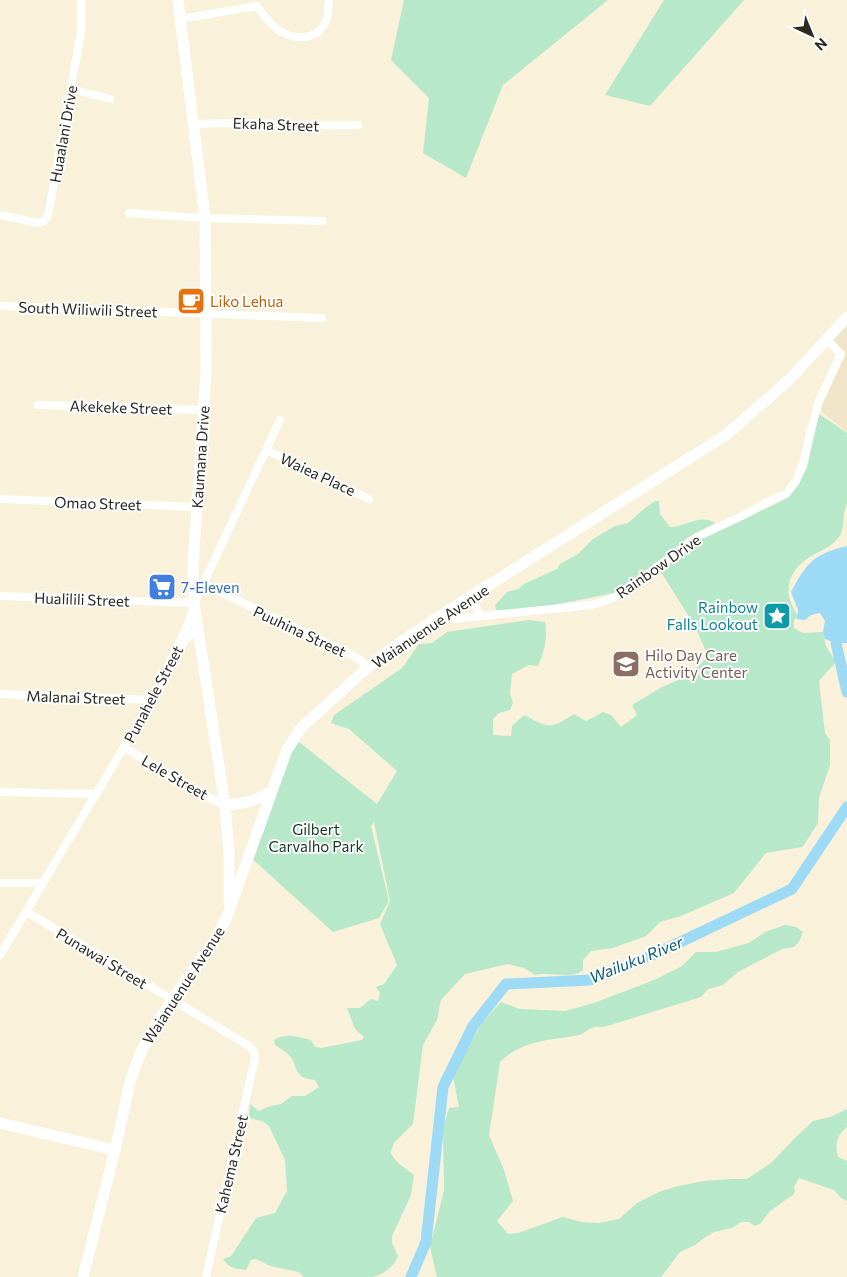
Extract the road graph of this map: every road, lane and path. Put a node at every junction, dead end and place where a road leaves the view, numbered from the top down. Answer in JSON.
{"nodes":[{"id":1,"x":81,"y":0,"type":"edge"},
{"id":2,"x":178,"y":0,"type":"edge"},
{"id":3,"x":328,"y":0,"type":"edge"},
{"id":4,"x":258,"y":3,"type":"edge"},
{"id":5,"x":181,"y":19,"type":"junction"},
{"id":6,"x":72,"y":89,"type":"junction"},
{"id":7,"x":110,"y":99,"type":"dead end"},
{"id":8,"x":194,"y":124,"type":"junction"},
{"id":9,"x":358,"y":125,"type":"dead end"},
{"id":10,"x":129,"y":213,"type":"dead end"},
{"id":11,"x":0,"y":215,"type":"edge"},
{"id":12,"x":205,"y":218,"type":"junction"},
{"id":13,"x":323,"y":221,"type":"dead end"},
{"id":14,"x":0,"y":306,"type":"edge"},
{"id":15,"x":206,"y":314,"type":"junction"},
{"id":16,"x":847,"y":317,"type":"edge"},
{"id":17,"x":322,"y":318,"type":"dead end"},
{"id":18,"x":827,"y":340,"type":"junction"},
{"id":19,"x":38,"y":404,"type":"dead end"},
{"id":20,"x":204,"y":410,"type":"junction"},
{"id":21,"x":280,"y":420,"type":"dead end"},
{"id":22,"x":266,"y":450,"type":"junction"},
{"id":23,"x":0,"y":499,"type":"edge"},
{"id":24,"x":369,"y":499,"type":"dead end"},
{"id":25,"x":196,"y":507,"type":"junction"},
{"id":26,"x":203,"y":584,"type":"junction"},
{"id":27,"x":0,"y":596,"type":"edge"},
{"id":28,"x":471,"y":598,"type":"junction"},
{"id":29,"x":194,"y":603,"type":"junction"},
{"id":30,"x":484,"y":616,"type":"junction"},
{"id":31,"x":432,"y":621,"type":"junction"},
{"id":32,"x":198,"y":634,"type":"junction"},
{"id":33,"x":178,"y":649,"type":"junction"},
{"id":34,"x":367,"y":668,"type":"junction"},
{"id":35,"x":0,"y":694,"type":"edge"},
{"id":36,"x":152,"y":700,"type":"junction"},
{"id":37,"x":125,"y":748,"type":"junction"},
{"id":38,"x":0,"y":792,"type":"edge"},
{"id":39,"x":271,"y":792,"type":"junction"},
{"id":40,"x":96,"y":794,"type":"junction"},
{"id":41,"x":226,"y":805,"type":"junction"},
{"id":42,"x":0,"y":883,"type":"edge"},
{"id":43,"x":42,"y":883,"type":"junction"},
{"id":44,"x":27,"y":912,"type":"junction"},
{"id":45,"x":227,"y":913,"type":"junction"},
{"id":46,"x":0,"y":955,"type":"edge"},
{"id":47,"x":172,"y":1000,"type":"junction"},
{"id":48,"x":254,"y":1051,"type":"joint"},
{"id":49,"x":0,"y":1123,"type":"edge"},
{"id":50,"x":115,"y":1150,"type":"junction"},
{"id":51,"x":84,"y":1277,"type":"edge"},
{"id":52,"x":206,"y":1277,"type":"edge"}],
"edges":[{"from":1,"to":6,"type":"street","name":"Huaalani Drive"},
{"from":2,"to":5,"type":"street","name":"Kaumana Drive"},
{"from":3,"to":4,"type":"street"},
{"from":4,"to":5,"type":"street"},
{"from":5,"to":8,"type":"street","name":"Kaumana Drive"},
{"from":6,"to":7,"type":"street"},
{"from":6,"to":11,"type":"street","name":"Huaalani Drive"},
{"from":8,"to":9,"type":"street","name":"Ekaha Street"},
{"from":8,"to":12,"type":"street","name":"Kaumana Drive"},
{"from":10,"to":12,"type":"street"},
{"from":12,"to":13,"type":"street"},
{"from":12,"to":15,"type":"street","name":"Kaumana Drive"},
{"from":14,"to":15,"type":"street","name":"South Wiliwili Street"},
{"from":15,"to":17,"type":"street","name":"South Wiliwili Street"},
{"from":15,"to":20,"type":"street","name":"Kaumana Drive"},
{"from":16,"to":18,"type":"street","name":"Waianuenue Avenue"},
{"from":18,"to":28,"type":"street","name":"Waianuenue Avenue"},
{"from":18,"to":30,"type":"street","name":"Rainbow Drive"},
{"from":19,"to":20,"type":"street","name":"Akekeke Street"},
{"from":20,"to":25,"type":"street","name":"Kaumana Drive"},
{"from":21,"to":22,"type":"street","name":"Punahele Street"},
{"from":22,"to":24,"type":"street","name":"Waiea Place"},
{"from":22,"to":26,"type":"street","name":"Punahele Street"},
{"from":23,"to":25,"type":"street","name":"Omao Street"},
{"from":25,"to":29,"type":"street","name":"Kaumana Drive"},
{"from":26,"to":29,"type":"street","name":"Punahele Street"},
{"from":26,"to":34,"type":"street","name":"Puuhina Street"},
{"from":27,"to":29,"type":"street","name":"Hualilili Street"},
{"from":28,"to":30,"type":"street"},
{"from":28,"to":31,"type":"street","name":"Waianuenue Avenue"},
{"from":29,"to":32,"type":"street","name":"Kaumana Drive"},
{"from":29,"to":33,"type":"street","name":"Punahele Street"},
{"from":30,"to":31,"type":"street","name":"Rainbow Drive"},
{"from":31,"to":34,"type":"street","name":"Waianuenue Avenue"},
{"from":32,"to":33,"type":"street"},
{"from":32,"to":41,"type":"street","name":"Kaumana Drive"},
{"from":33,"to":36,"type":"street","name":"Punahele Street"},
{"from":34,"to":39,"type":"street","name":"Waianuenue Avenue"},
{"from":35,"to":36,"type":"street","name":"Malanai Street"},
{"from":36,"to":37,"type":"street","name":"Punahele Street"},
{"from":37,"to":40,"type":"street","name":"Punahele Street"},
{"from":37,"to":41,"type":"street","name":"Lele Street"},
{"from":38,"to":40,"type":"street"},
{"from":39,"to":41,"type":"street"},
{"from":39,"to":45,"type":"street","name":"Waianuenue Avenue"},
{"from":40,"to":43,"type":"street","name":"Punahele Street"},
{"from":41,"to":45,"type":"street","name":"Kaumana Drive"},
{"from":42,"to":43,"type":"street"},
{"from":43,"to":44,"type":"street","name":"Punahele Street"},
{"from":44,"to":46,"type":"street","name":"Punahele Street"},
{"from":44,"to":47,"type":"street","name":"Punawai Street"},
{"from":45,"to":47,"type":"street","name":"Waianuenue Avenue"},
{"from":47,"to":48,"type":"street","name":"Punawai Street"},
{"from":47,"to":50,"type":"street","name":"Waianuenue Avenue"},
{"from":48,"to":52,"type":"street","name":"Kahema Street"},
{"from":49,"to":50,"type":"street"},
{"from":50,"to":51,"type":"street","name":"Waianuenue Avenue"}]}
